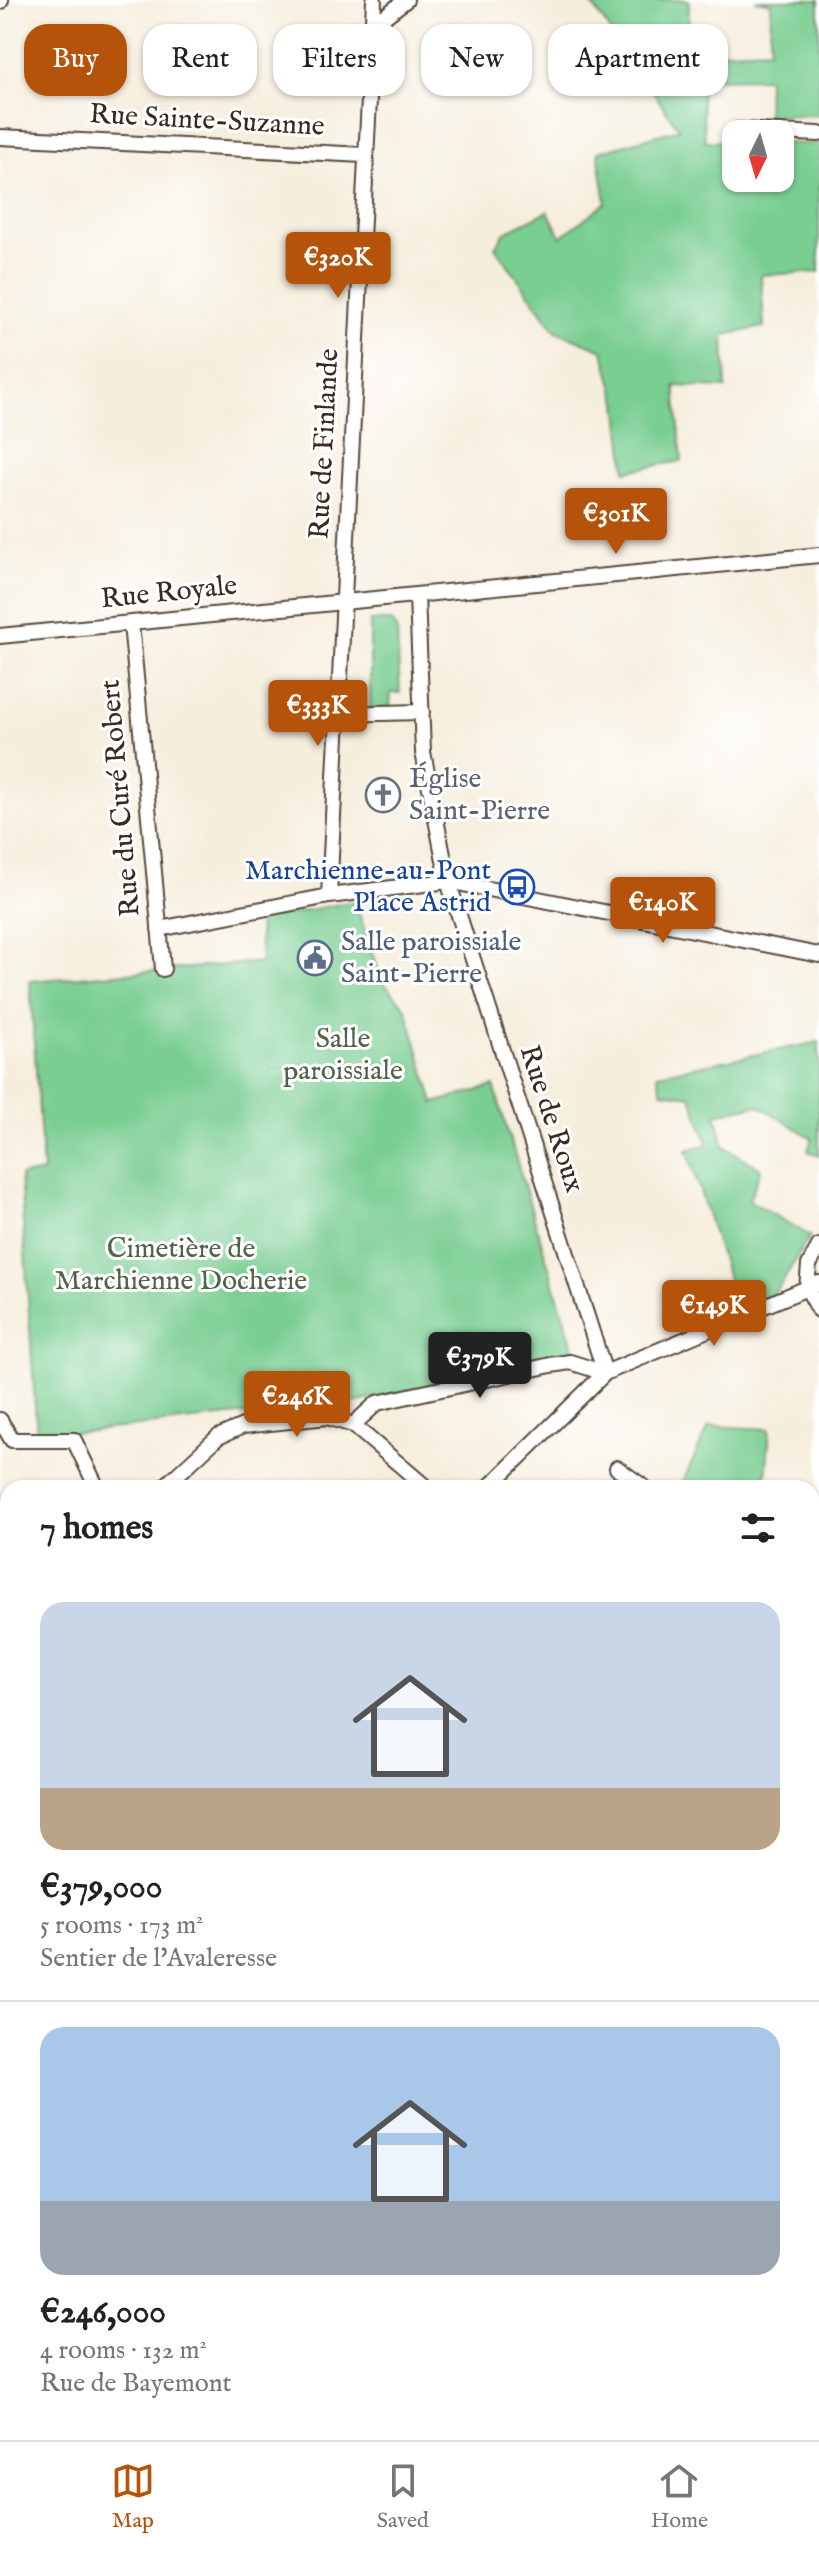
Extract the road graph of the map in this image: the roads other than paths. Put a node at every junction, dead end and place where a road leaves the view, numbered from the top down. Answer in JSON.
{"nodes":[{"id":1,"x":374,"y":0,"type":"edge"},
{"id":2,"x":406,"y":0,"type":"edge"},
{"id":3,"x":372,"y":24,"type":"edge"},
{"id":4,"x":375,"y":24,"type":"edge"},
{"id":5,"x":368,"y":96,"type":"edge"},
{"id":6,"x":794,"y":133,"type":"edge"},
{"id":7,"x":819,"y":134,"type":"edge"},
{"id":8,"x":0,"y":137,"type":"edge"},
{"id":9,"x":364,"y":155,"type":"junction"},
{"id":10,"x":819,"y":555,"type":"edge"},
{"id":11,"x":417,"y":595,"type":"junction"},
{"id":12,"x":344,"y":603,"type":"junction"},
{"id":13,"x":131,"y":623,"type":"junction"},
{"id":14,"x":0,"y":636,"type":"edge"},
{"id":15,"x":422,"y":712,"type":"junction"},
{"id":16,"x":338,"y":714,"type":"junction"},
{"id":17,"x":448,"y":881,"type":"junction"},
{"id":18,"x":329,"y":896,"type":"junction"},
{"id":19,"x":159,"y":929,"type":"junction"},
{"id":20,"x":819,"y":955,"type":"edge"},
{"id":21,"x":163,"y":969,"type":"dead end"},
{"id":22,"x":819,"y":1246,"type":"edge"},
{"id":23,"x":813,"y":1286,"type":"edge"},
{"id":24,"x":819,"y":1310,"type":"edge"},
{"id":25,"x":605,"y":1373,"type":"junction"},
{"id":26,"x":0,"y":1420,"type":"edge"},
{"id":27,"x":353,"y":1425,"type":"junction"},
{"id":28,"x":617,"y":1468,"type":"dead end"},
{"id":29,"x":93,"y":1480,"type":"edge"},
{"id":30,"x":172,"y":1480,"type":"edge"},
{"id":31,"x":418,"y":1480,"type":"edge"},
{"id":32,"x":496,"y":1480,"type":"edge"},
{"id":33,"x":634,"y":1480,"type":"edge"}],
"edges":[{"from":1,"to":3,"type":"street","name":"Rue de Finlande"},
{"from":2,"to":4,"type":"street"},
{"from":5,"to":9,"type":"street","name":"Rue de Finlande"},
{"from":6,"to":7,"type":"street"},
{"from":8,"to":9,"type":"street","name":"Rue Sainte-Suzanne"},
{"from":9,"to":12,"type":"street","name":"Rue de Finlande"},
{"from":10,"to":11,"type":"street","name":"Rue Royale"},
{"from":11,"to":12,"type":"street","name":"Rue Royale"},
{"from":11,"to":15,"type":"street","name":"Rue de Roux"},
{"from":12,"to":13,"type":"street","name":"Rue Royale"},
{"from":12,"to":16,"type":"street","name":"Rue de Finlande"},
{"from":13,"to":14,"type":"street","name":"Rue Royale"},
{"from":13,"to":19,"type":"street","name":"Rue du Curé Robert"},
{"from":15,"to":16,"type":"street"},
{"from":15,"to":17,"type":"street","name":"Rue de Roux"},
{"from":16,"to":18,"type":"street","name":"Rue de Finlande"},
{"from":17,"to":18,"type":"street"},
{"from":17,"to":20,"type":"street"},
{"from":17,"to":25,"type":"street","name":"Rue de Roux"},
{"from":18,"to":19,"type":"street"},
{"from":19,"to":21,"type":"street","name":"Rue du Curé Robert"},
{"from":22,"to":23,"type":"street"},
{"from":23,"to":24,"type":"street"},
{"from":23,"to":25,"type":"street"},
{"from":25,"to":27,"type":"street"},
{"from":25,"to":32,"type":"street"},
{"from":26,"to":29,"type":"street"},
{"from":27,"to":30,"type":"street"},
{"from":27,"to":31,"type":"street"},
{"from":28,"to":33,"type":"street"}]}
